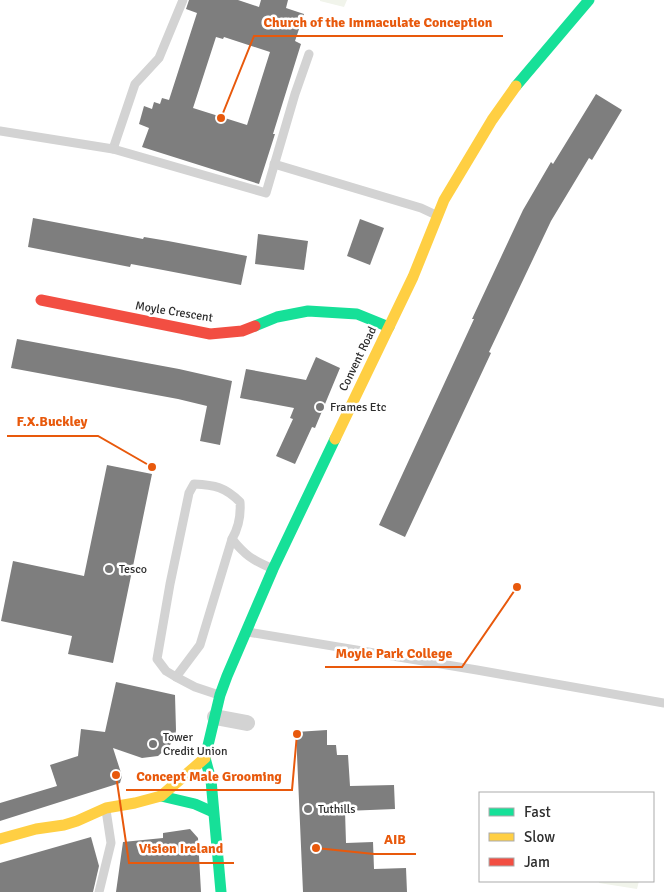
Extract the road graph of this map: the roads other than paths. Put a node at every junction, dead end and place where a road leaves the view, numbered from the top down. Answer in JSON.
{"nodes":[{"id":1,"x":183,"y":0,"type":"edge"},
{"id":2,"x":590,"y":0,"type":"edge"},
{"id":3,"x":309,"y":54,"type":"dead end"},
{"id":4,"x":0,"y":131,"type":"edge"},
{"id":5,"x":113,"y":149,"type":"junction"},
{"id":6,"x":274,"y":164,"type":"junction"},
{"id":7,"x":438,"y":215,"type":"junction"},
{"id":8,"x":41,"y":300,"type":"dead end"},
{"id":9,"x":388,"y":328,"type":"junction"},
{"id":10,"x":232,"y":539,"type":"junction"},
{"id":11,"x":273,"y":569,"type":"junction"},
{"id":12,"x":245,"y":632,"type":"junction"},
{"id":13,"x":176,"y":677,"type":"junction"},
{"id":14,"x":220,"y":695,"type":"junction"},
{"id":15,"x":664,"y":703,"type":"edge"},
{"id":16,"x":215,"y":717,"type":"junction"},
{"id":17,"x":247,"y":723,"type":"dead end"},
{"id":18,"x":205,"y":758,"type":"junction"},
{"id":19,"x":161,"y":796,"type":"junction"},
{"id":20,"x":106,"y":808,"type":"junction"},
{"id":21,"x":213,"y":812,"type":"junction"},
{"id":22,"x":0,"y":839,"type":"edge"},
{"id":23,"x":99,"y":892,"type":"edge"},
{"id":24,"x":221,"y":892,"type":"edge"}],
"edges":[{"from":1,"to":5,"type":"lane"},
{"from":2,"to":7,"type":"street","name":"Convent Road"},
{"from":3,"to":6,"type":"lane"},
{"from":4,"to":5,"type":"lane"},
{"from":5,"to":6,"type":"lane"},
{"from":6,"to":7,"type":"lane"},
{"from":7,"to":9,"type":"street","name":"Convent Road"},
{"from":8,"to":9,"type":"street","name":"Moyle Crescent"},
{"from":9,"to":11,"type":"street","name":"Convent Road"},
{"from":10,"to":11,"type":"lane"},
{"from":10,"to":13,"type":"lane"},
{"from":10,"to":13,"type":"lane"},
{"from":11,"to":12,"type":"street","name":"Convent Road"},
{"from":12,"to":14,"type":"street","name":"Convent Road"},
{"from":12,"to":15,"type":"lane"},
{"from":13,"to":14,"type":"lane"},
{"from":14,"to":16,"type":"street","name":"Convent Road"},
{"from":16,"to":17,"type":"street"},
{"from":16,"to":18,"type":"street","name":"Convent Road"},
{"from":18,"to":19,"type":"street"},
{"from":18,"to":21,"type":"street"},
{"from":19,"to":20,"type":"street"},
{"from":19,"to":21,"type":"street"},
{"from":20,"to":22,"type":"street"},
{"from":20,"to":23,"type":"lane"},
{"from":21,"to":24,"type":"street"}]}
